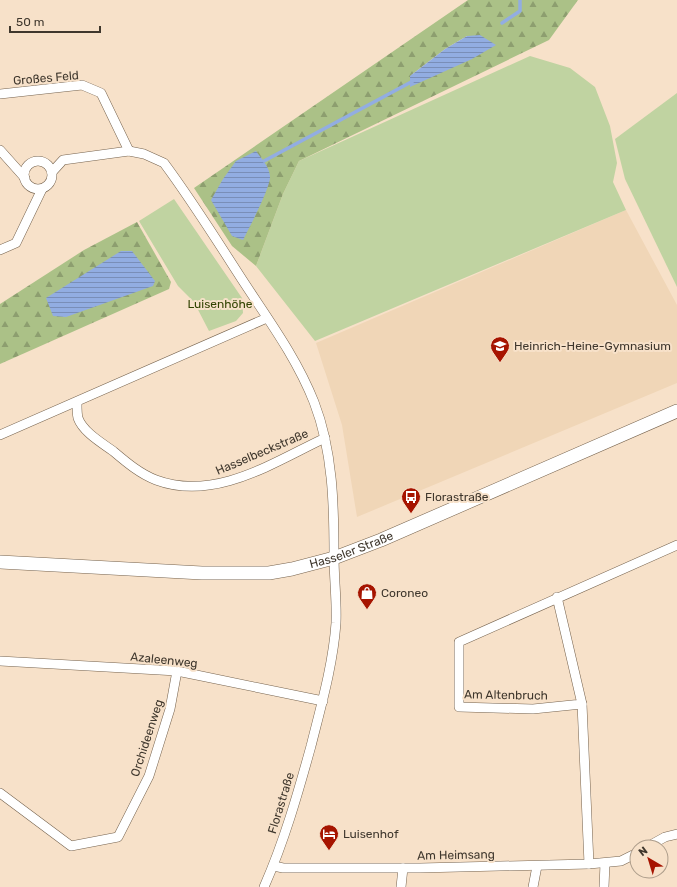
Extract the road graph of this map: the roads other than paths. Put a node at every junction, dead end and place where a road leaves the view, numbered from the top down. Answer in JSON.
{"nodes":[{"id":1,"x":0,"y":94,"type":"edge"},
{"id":2,"x":0,"y":150,"type":"edge"},
{"id":3,"x":129,"y":151,"type":"junction"},
{"id":4,"x":52,"y":172,"type":"junction"},
{"id":5,"x":25,"y":178,"type":"junction"},
{"id":6,"x":42,"y":189,"type":"junction"},
{"id":7,"x":0,"y":250,"type":"edge"},
{"id":8,"x":267,"y":318,"type":"junction"},
{"id":9,"x":77,"y":403,"type":"junction"},
{"id":10,"x":677,"y":411,"type":"edge"},
{"id":11,"x":0,"y":435,"type":"edge"},
{"id":12,"x":326,"y":438,"type":"junction"},
{"id":13,"x":677,"y":545,"type":"edge"},
{"id":14,"x":334,"y":558,"type":"junction"},
{"id":15,"x":0,"y":562,"type":"edge"},
{"id":16,"x":557,"y":597,"type":"junction"},
{"id":17,"x":0,"y":661,"type":"edge"},
{"id":18,"x":177,"y":671,"type":"junction"},
{"id":19,"x":323,"y":701,"type":"junction"},
{"id":20,"x":582,"y":704,"type":"junction"},
{"id":21,"x":0,"y":793,"type":"edge"},
{"id":22,"x":677,"y":834,"type":"edge"},
{"id":23,"x":663,"y":839,"type":"edge"},
{"id":24,"x":629,"y":857,"type":"edge"},
{"id":25,"x":605,"y":863,"type":"junction"},
{"id":26,"x":589,"y":864,"type":"junction"},
{"id":27,"x":274,"y":866,"type":"junction"},
{"id":28,"x":536,"y":866,"type":"junction"},
{"id":29,"x":403,"y":868,"type":"junction"},
{"id":30,"x":264,"y":887,"type":"edge"},
{"id":31,"x":401,"y":887,"type":"edge"},
{"id":32,"x":533,"y":887,"type":"edge"},
{"id":33,"x":604,"y":887,"type":"edge"}],
"edges":[{"from":1,"to":3,"type":"street","name":"Großes Feld"},
{"from":2,"to":5,"type":"street"},
{"from":3,"to":4,"type":"street"},
{"from":3,"to":8,"type":"street","name":"Hasselbeckstraße"},
{"from":4,"to":5,"type":"street"},
{"from":4,"to":6,"type":"street"},
{"from":5,"to":6,"type":"street"},
{"from":6,"to":7,"type":"street"},
{"from":8,"to":9,"type":"street"},
{"from":8,"to":12,"type":"street","name":"Hasselbeckstraße"},
{"from":9,"to":11,"type":"street"},
{"from":9,"to":12,"type":"street","name":"Hasselbeckstraße"},
{"from":10,"to":14,"type":"main road","name":"Hasseler Straße"},
{"from":12,"to":14,"type":"street","name":"Hasselbeckstraße"},
{"from":13,"to":16,"type":"street","name":"Am Altenbruch"},
{"from":14,"to":15,"type":"main road","name":"Hasseler Straße"},
{"from":14,"to":19,"type":"street","name":"Florastraße"},
{"from":16,"to":20,"type":"street"},
{"from":16,"to":20,"type":"street","name":"Am Altenbruch"},
{"from":17,"to":18,"type":"street","name":"Azaleenweg"},
{"from":18,"to":19,"type":"street","name":"Azaleenweg"},
{"from":18,"to":21,"type":"street","name":"Orchideenweg"},
{"from":19,"to":27,"type":"street","name":"Florastraße"},
{"from":20,"to":26,"type":"street"},
{"from":22,"to":23,"type":"street"},
{"from":24,"to":25,"type":"street","name":"Am Heimsang"},
{"from":25,"to":26,"type":"street","name":"Am Heimsang"},
{"from":25,"to":33,"type":"street"},
{"from":26,"to":28,"type":"street","name":"Am Heimsang"},
{"from":27,"to":29,"type":"street","name":"Am Heimsang"},
{"from":27,"to":30,"type":"street","name":"Florastraße"},
{"from":28,"to":29,"type":"street","name":"Am Heimsang"},
{"from":28,"to":32,"type":"street"},
{"from":29,"to":31,"type":"street"}]}
